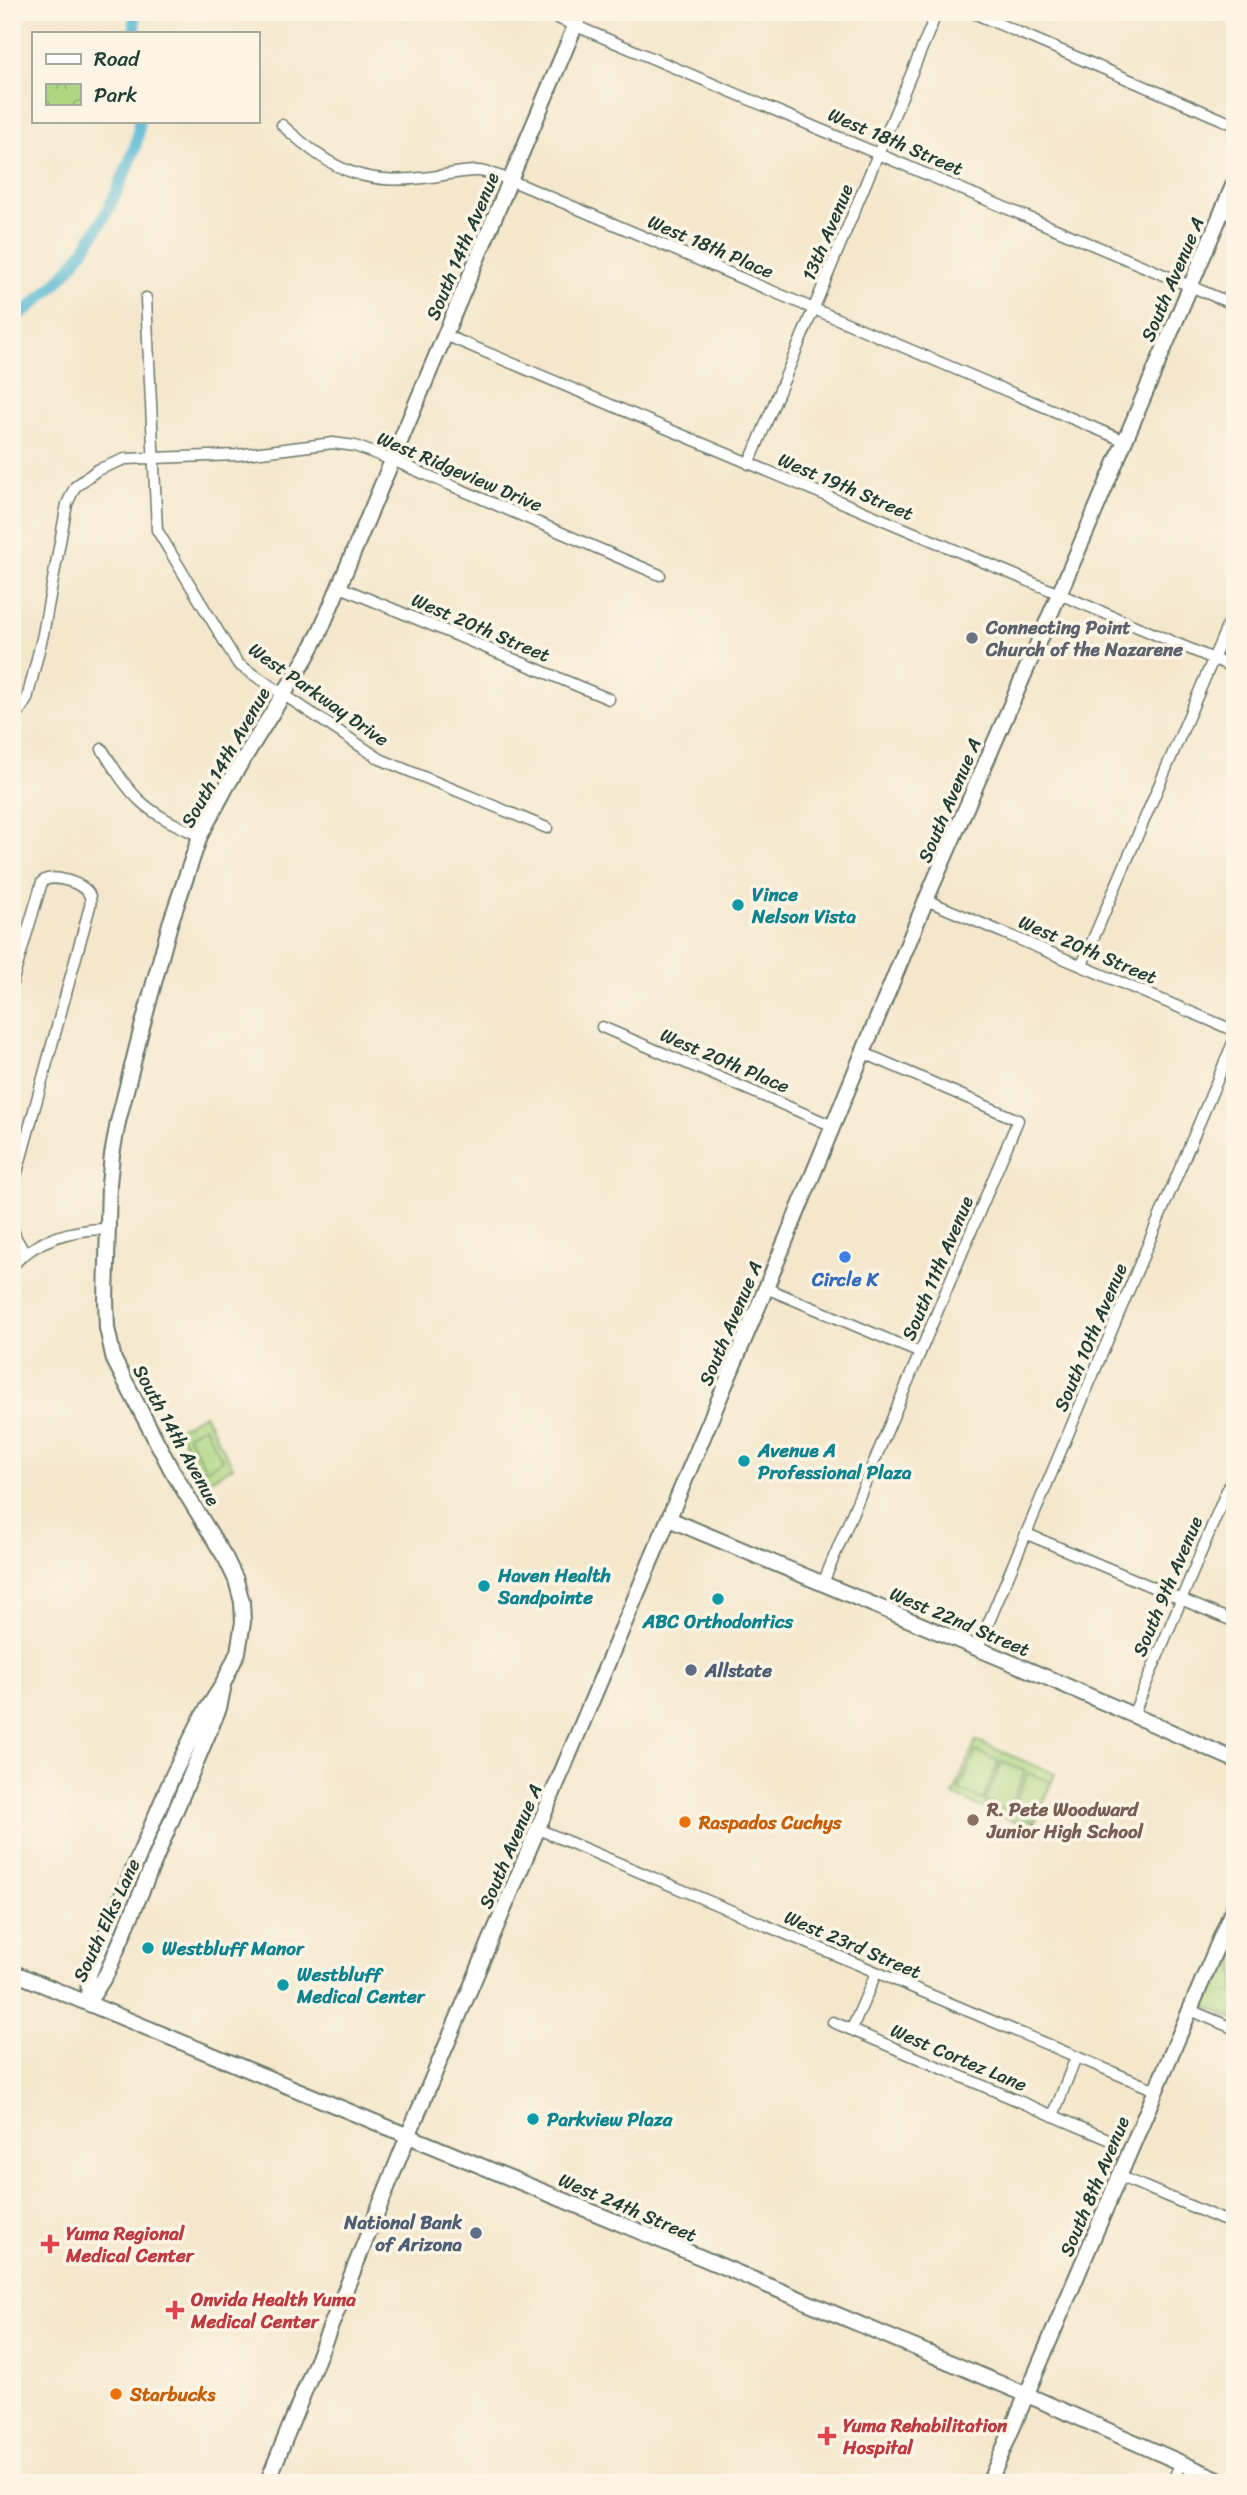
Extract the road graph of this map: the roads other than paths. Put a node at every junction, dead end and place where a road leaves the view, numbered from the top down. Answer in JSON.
{"nodes":[{"id":1,"x":542,"y":12,"type":"edge"},
{"id":2,"x":937,"y":12,"type":"edge"},
{"id":3,"x":971,"y":12,"type":"edge"},
{"id":4,"x":578,"y":19,"type":"edge"},
{"id":5,"x":282,"y":125,"type":"dead end"},
{"id":6,"x":1235,"y":125,"type":"edge"},
{"id":7,"x":880,"y":153,"type":"junction"},
{"id":8,"x":510,"y":180,"type":"junction"},
{"id":9,"x":1235,"y":181,"type":"edge"},
{"id":10,"x":1190,"y":286,"type":"junction"},
{"id":11,"x":146,"y":298,"type":"dead end"},
{"id":12,"x":1235,"y":305,"type":"edge"},
{"id":13,"x":814,"y":308,"type":"junction"},
{"id":14,"x":445,"y":335,"type":"junction"},
{"id":15,"x":1125,"y":441,"type":"junction"},
{"id":16,"x":153,"y":458,"type":"junction"},
{"id":17,"x":392,"y":460,"type":"junction"},
{"id":18,"x":749,"y":464,"type":"junction"},
{"id":19,"x":660,"y":575,"type":"dead end"},
{"id":20,"x":340,"y":587,"type":"junction"},
{"id":21,"x":1059,"y":595,"type":"junction"},
{"id":22,"x":1235,"y":608,"type":"edge"},
{"id":23,"x":1213,"y":659,"type":"junction"},
{"id":24,"x":1235,"y":668,"type":"edge"},
{"id":25,"x":284,"y":694,"type":"junction"},
{"id":26,"x":609,"y":699,"type":"dead end"},
{"id":27,"x":12,"y":723,"type":"edge"},
{"id":28,"x":102,"y":749,"type":"dead end"},
{"id":29,"x":547,"y":828,"type":"dead end"},
{"id":30,"x":200,"y":836,"type":"junction"},
{"id":31,"x":926,"y":900,"type":"junction"},
{"id":32,"x":1082,"y":965,"type":"junction"},
{"id":33,"x":12,"y":983,"type":"edge"},
{"id":34,"x":602,"y":1027,"type":"dead end"},
{"id":35,"x":1235,"y":1031,"type":"edge"},
{"id":36,"x":1235,"y":1038,"type":"edge"},
{"id":37,"x":864,"y":1053,"type":"junction"},
{"id":38,"x":833,"y":1126,"type":"junction"},
{"id":39,"x":12,"y":1196,"type":"edge"},
{"id":40,"x":12,"y":1226,"type":"edge"},
{"id":41,"x":107,"y":1229,"type":"junction"},
{"id":42,"x":24,"y":1252,"type":"junction"},
{"id":43,"x":12,"y":1266,"type":"edge"},
{"id":44,"x":766,"y":1288,"type":"junction"},
{"id":45,"x":920,"y":1353,"type":"junction"},
{"id":46,"x":1235,"y":1471,"type":"edge"},
{"id":47,"x":669,"y":1519,"type":"junction"},
{"id":48,"x":1027,"y":1534,"type":"junction"},
{"id":49,"x":823,"y":1583,"type":"junction"},
{"id":50,"x":1181,"y":1598,"type":"junction"},
{"id":51,"x":243,"y":1622,"type":"joint"},
{"id":52,"x":1235,"y":1622,"type":"edge"},
{"id":53,"x":977,"y":1650,"type":"junction"},
{"id":54,"x":1133,"y":1715,"type":"junction"},
{"id":55,"x":1235,"y":1760,"type":"edge"},
{"id":56,"x":538,"y":1829,"type":"junction"},
{"id":57,"x":1235,"y":1904,"type":"edge"},
{"id":58,"x":12,"y":1972,"type":"edge"},
{"id":59,"x":876,"y":1973,"type":"junction"},
{"id":60,"x":88,"y":2003,"type":"junction"},
{"id":61,"x":1189,"y":2010,"type":"junction"},
{"id":62,"x":833,"y":2022,"type":"dead end"},
{"id":63,"x":1235,"y":2028,"type":"edge"},
{"id":64,"x":852,"y":2029,"type":"junction"},
{"id":65,"x":1076,"y":2057,"type":"junction"},
{"id":66,"x":1155,"y":2090,"type":"junction"},
{"id":67,"x":1053,"y":2116,"type":"junction"},
{"id":68,"x":408,"y":2136,"type":"junction"},
{"id":69,"x":1108,"y":2139,"type":"dead end"},
{"id":70,"x":1119,"y":2176,"type":"junction"},
{"id":71,"x":1235,"y":2225,"type":"edge"},
{"id":72,"x":1025,"y":2394,"type":"junction"},
{"id":73,"x":1181,"y":2462,"type":"junction"},
{"id":74,"x":267,"y":2483,"type":"edge"},
{"id":75,"x":989,"y":2483,"type":"edge"},
{"id":76,"x":1172,"y":2483,"type":"edge"},
{"id":77,"x":1227,"y":2483,"type":"edge"}],
"edges":[{"from":1,"to":4,"type":"street","name":"West 18th Street"},
{"from":2,"to":7,"type":"street","name":"13th Avenue"},
{"from":3,"to":6,"type":"street"},
{"from":4,"to":7,"type":"street","name":"West 18th Street"},
{"from":4,"to":8,"type":"main road","name":"South 14th Avenue"},
{"from":5,"to":8,"type":"street","name":"West 18th Place"},
{"from":7,"to":10,"type":"street","name":"West 18th Street"},
{"from":7,"to":13,"type":"street","name":"13th Avenue"},
{"from":8,"to":13,"type":"street","name":"West 18th Place"},
{"from":8,"to":14,"type":"main road","name":"South 14th Avenue"},
{"from":9,"to":10,"type":"main road","name":"South Avenue A"},
{"from":10,"to":12,"type":"street","name":"West 18th Street"},
{"from":10,"to":15,"type":"main road","name":"South Avenue A"},
{"from":11,"to":16,"type":"street","name":"West Parkway Drive"},
{"from":13,"to":15,"type":"street","name":"West 18th Place"},
{"from":13,"to":18,"type":"street","name":"13th Avenue"},
{"from":14,"to":17,"type":"main road","name":"South 14th Avenue"},
{"from":14,"to":18,"type":"street","name":"West 19th Street"},
{"from":15,"to":21,"type":"main road","name":"South Avenue A"},
{"from":16,"to":17,"type":"street","name":"West Ridgeview Drive"},
{"from":16,"to":25,"type":"street","name":"West Parkway Drive"},
{"from":16,"to":27,"type":"street","name":"West Ridgeview Drive"},
{"from":17,"to":19,"type":"street","name":"West Ridgeview Drive"},
{"from":17,"to":20,"type":"main road","name":"South 14th Avenue"},
{"from":18,"to":21,"type":"street","name":"West 19th Street"},
{"from":20,"to":25,"type":"main road","name":"South 14th Avenue"},
{"from":20,"to":26,"type":"street","name":"West 20th Street"},
{"from":21,"to":23,"type":"street","name":"West 19th Street"},
{"from":21,"to":31,"type":"main road","name":"South Avenue A"},
{"from":22,"to":23,"type":"street"},
{"from":23,"to":24,"type":"street","name":"West 19th Street"},
{"from":23,"to":32,"type":"street"},
{"from":25,"to":29,"type":"street","name":"West Parkway Drive"},
{"from":25,"to":30,"type":"main road","name":"South 14th Avenue"},
{"from":28,"to":30,"type":"street"},
{"from":30,"to":41,"type":"main road","name":"South 14th Avenue"},
{"from":31,"to":32,"type":"street","name":"West 20th Street"},
{"from":31,"to":37,"type":"main road","name":"South Avenue A"},
{"from":32,"to":35,"type":"street","name":"West 20th Street"},
{"from":33,"to":39,"type":"street"},
{"from":34,"to":38,"type":"street","name":"West 20th Place"},
{"from":36,"to":48,"type":"street","name":"South 10th Avenue"},
{"from":37,"to":38,"type":"main road","name":"South Avenue A"},
{"from":37,"to":45,"type":"street","name":"South 11th Avenue"},
{"from":38,"to":44,"type":"main road","name":"South Avenue A"},
{"from":40,"to":42,"type":"street"},
{"from":41,"to":42,"type":"street"},
{"from":41,"to":51,"type":"main road","name":"South 14th Avenue"},
{"from":42,"to":43,"type":"street"},
{"from":44,"to":45,"type":"street"},
{"from":44,"to":47,"type":"main road","name":"South Avenue A"},
{"from":45,"to":49,"type":"street","name":"South 11th Avenue"},
{"from":46,"to":50,"type":"street","name":"South 9th Avenue"},
{"from":47,"to":49,"type":"main road","name":"West 22nd Street"},
{"from":47,"to":56,"type":"main road","name":"South Avenue A"},
{"from":48,"to":50,"type":"street"},
{"from":48,"to":53,"type":"street","name":"South 10th Avenue"},
{"from":49,"to":53,"type":"main road","name":"West 22nd Street"},
{"from":50,"to":52,"type":"street"},
{"from":50,"to":54,"type":"street","name":"South 9th Avenue"},
{"from":51,"to":60,"type":"main road","name":"South Elks Lane"},
{"from":53,"to":54,"type":"main road","name":"West 22nd Street"},
{"from":54,"to":55,"type":"main road","name":"West 22nd Street"},
{"from":56,"to":59,"type":"street","name":"West 23rd Street"},
{"from":56,"to":68,"type":"main road","name":"South Avenue A"},
{"from":57,"to":61,"type":"main road","name":"South 8th Avenue"},
{"from":58,"to":60,"type":"main road","name":"West 24th Street"},
{"from":59,"to":64,"type":"street"},
{"from":59,"to":65,"type":"street","name":"West 23rd Street"},
{"from":60,"to":68,"type":"main road","name":"West 24th Street"},
{"from":61,"to":63,"type":"street"},
{"from":61,"to":66,"type":"main road","name":"South 8th Avenue"},
{"from":62,"to":64,"type":"street","name":"West Cortez Lane"},
{"from":64,"to":67,"type":"street","name":"West Cortez Lane"},
{"from":65,"to":66,"type":"street","name":"West 23rd Street"},
{"from":65,"to":67,"type":"street"},
{"from":66,"to":70,"type":"main road","name":"South 8th Avenue"},
{"from":67,"to":69,"type":"street","name":"West Cortez Lane"},
{"from":68,"to":72,"type":"main road","name":"West 24th Street"},
{"from":68,"to":74,"type":"main road","name":"South Avenue A"},
{"from":70,"to":71,"type":"street"},
{"from":70,"to":72,"type":"main road","name":"South 8th Avenue"},
{"from":72,"to":73,"type":"main road","name":"West 24th Street"},
{"from":72,"to":75,"type":"main road","name":"South 8th Avenue"},
{"from":73,"to":76,"type":"street"},
{"from":73,"to":77,"type":"main road","name":"West 24th Street"}]}
